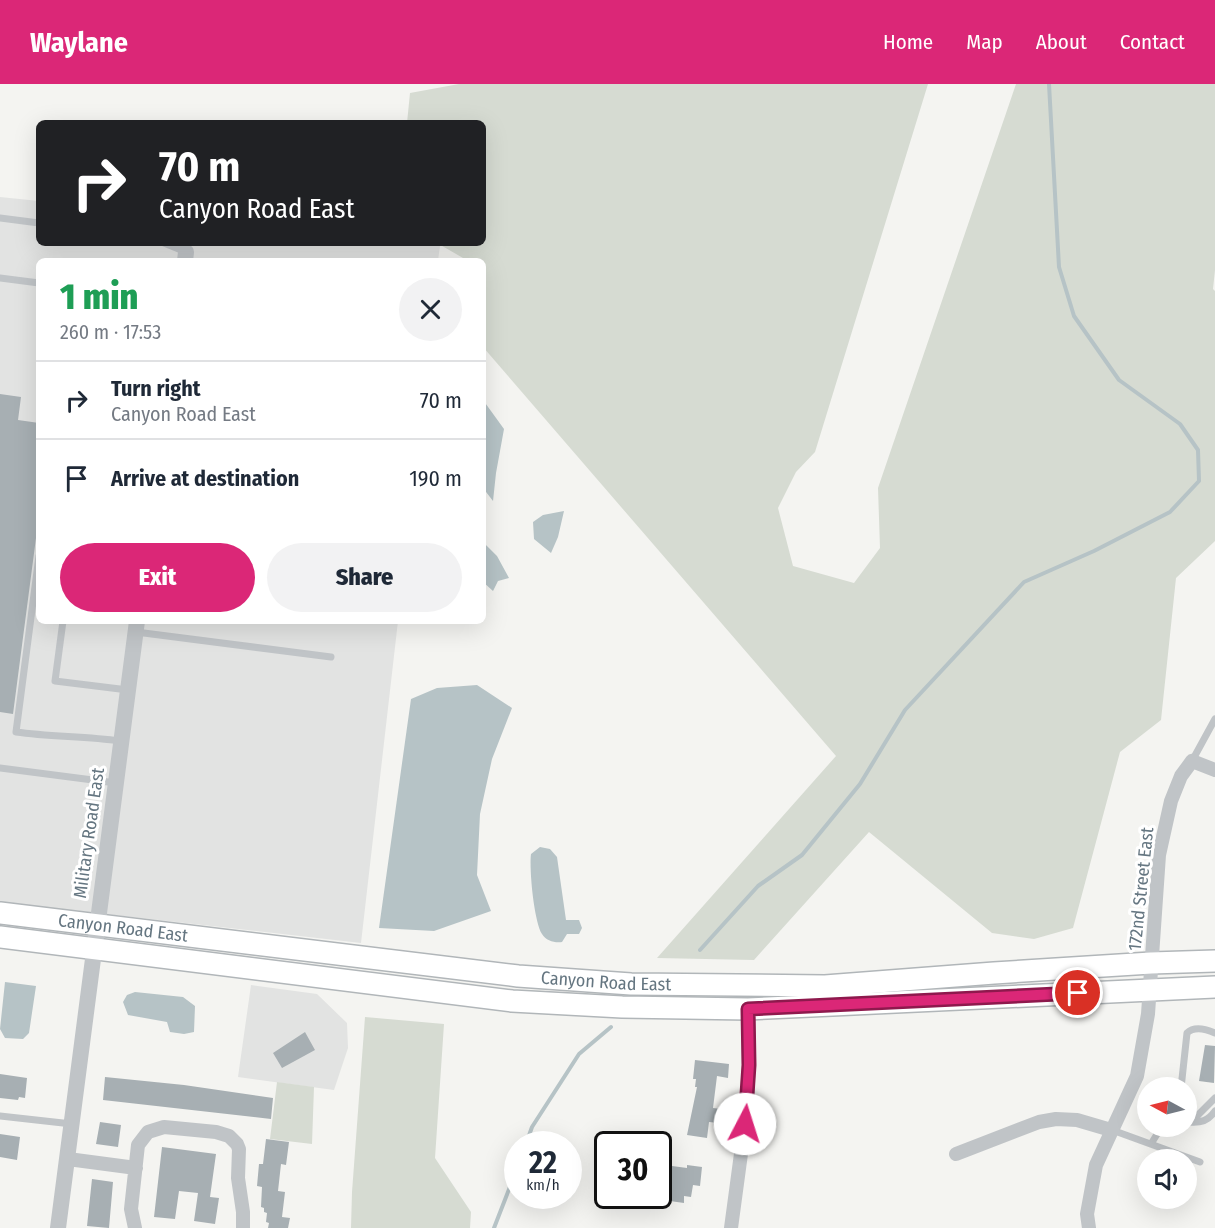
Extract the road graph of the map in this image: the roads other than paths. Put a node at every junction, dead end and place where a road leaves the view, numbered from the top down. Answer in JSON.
{"nodes":[{"id":1,"x":0,"y":218,"type":"edge"},
{"id":2,"x":36,"y":223,"type":"edge"},
{"id":3,"x":169,"y":246,"type":"edge"},
{"id":4,"x":186,"y":256,"type":"edge"},
{"id":5,"x":0,"y":278,"type":"edge"},
{"id":6,"x":36,"y":283,"type":"edge"},
{"id":7,"x":36,"y":579,"type":"edge"},
{"id":8,"x":63,"y":624,"type":"edge"},
{"id":9,"x":136,"y":627,"type":"edge"},
{"id":10,"x":331,"y":657,"type":"dead end"},
{"id":11,"x":128,"y":690,"type":"junction"},
{"id":12,"x":1215,"y":719,"type":"edge"},
{"id":13,"x":121,"y":741,"type":"junction"},
{"id":14,"x":1192,"y":761,"type":"junction"},
{"id":15,"x":0,"y":768,"type":"edge"},
{"id":16,"x":1215,"y":770,"type":"edge"},
{"id":17,"x":116,"y":783,"type":"junction"},
{"id":18,"x":0,"y":913,"type":"edge"},
{"id":19,"x":97,"y":925,"type":"junction"},
{"id":20,"x":0,"y":937,"type":"edge"},
{"id":21,"x":93,"y":949,"type":"junction"},
{"id":22,"x":1215,"y":961,"type":"edge"},
{"id":23,"x":1151,"y":963,"type":"junction"},
{"id":24,"x":825,"y":986,"type":"junction"},
{"id":25,"x":1215,"y":987,"type":"edge"},
{"id":26,"x":1149,"y":990,"type":"junction"},
{"id":27,"x":748,"y":1009,"type":"junction"},
{"id":28,"x":1215,"y":1033,"type":"edge"},
{"id":29,"x":1182,"y":1077,"type":"edge"},
{"id":30,"x":1215,"y":1098,"type":"edge"},
{"id":31,"x":1215,"y":1112,"type":"edge"},
{"id":32,"x":1197,"y":1115,"type":"edge"},
{"id":33,"x":0,"y":1116,"type":"edge"},
{"id":34,"x":1197,"y":1123,"type":"edge"},
{"id":35,"x":72,"y":1124,"type":"junction"},
{"id":36,"x":1111,"y":1130,"type":"junction"},
{"id":37,"x":1155,"y":1137,"type":"edge"},
{"id":38,"x":1151,"y":1144,"type":"junction"},
{"id":39,"x":956,"y":1154,"type":"dead end"},
{"id":40,"x":68,"y":1159,"type":"junction"},
{"id":41,"x":1200,"y":1161,"type":"dead end"},
{"id":42,"x":136,"y":1168,"type":"junction"},
{"id":43,"x":134,"y":1227,"type":"edge"},
{"id":44,"x":58,"y":1228,"type":"edge"},
{"id":45,"x":243,"y":1228,"type":"edge"},
{"id":46,"x":731,"y":1228,"type":"edge"},
{"id":47,"x":1089,"y":1228,"type":"edge"}],
"edges":[{"from":1,"to":2,"type":"lane"},
{"from":3,"to":4,"type":"lane"},
{"from":5,"to":6,"type":"lane"},
{"from":7,"to":13,"type":"lane"},
{"from":8,"to":11,"type":"lane"},
{"from":9,"to":10,"type":"lane"},
{"from":9,"to":11,"type":"street","name":"Military Road East"},
{"from":11,"to":13,"type":"street","name":"Military Road East"},
{"from":12,"to":14,"type":"lane"},
{"from":13,"to":17,"type":"street","name":"Military Road East"},
{"from":14,"to":16,"type":"street"},
{"from":14,"to":23,"type":"street","name":"172nd Street East"},
{"from":15,"to":17,"type":"lane"},
{"from":17,"to":19,"type":"street","name":"Military Road East"},
{"from":18,"to":19,"type":"main road","name":"Canyon Road East"},
{"from":19,"to":21,"type":"street","name":"Military Road East"},
{"from":19,"to":24,"type":"main road","name":"Canyon Road East"},
{"from":20,"to":21,"type":"main road","name":"Canyon Road East"},
{"from":21,"to":27,"type":"main road","name":"Canyon Road East"},
{"from":21,"to":35,"type":"street","name":"Military Road East"},
{"from":22,"to":23,"type":"main road","name":"Canyon Road East"},
{"from":23,"to":24,"type":"main road","name":"Canyon Road East"},
{"from":23,"to":26,"type":"street","name":"172nd Street East"},
{"from":24,"to":27,"type":"main road"},
{"from":25,"to":26,"type":"main road","name":"Canyon Road East"},
{"from":26,"to":27,"type":"main road","name":"Canyon Road East"},
{"from":26,"to":36,"type":"street","name":"172nd Street East"},
{"from":27,"to":46,"type":"street"},
{"from":28,"to":29,"type":"lane"},
{"from":30,"to":32,"type":"lane"},
{"from":31,"to":34,"type":"lane"},
{"from":33,"to":35,"type":"lane"},
{"from":35,"to":40,"type":"street","name":"Military Road East"},
{"from":36,"to":38,"type":"lane"},
{"from":36,"to":39,"type":"street"},
{"from":36,"to":47,"type":"street","name":"172nd Street East"},
{"from":37,"to":38,"type":"lane"},
{"from":38,"to":41,"type":"lane"},
{"from":40,"to":42,"type":"street"},
{"from":40,"to":44,"type":"street","name":"Military Road East"},
{"from":42,"to":43,"type":"street"},
{"from":42,"to":45,"type":"street"}]}
